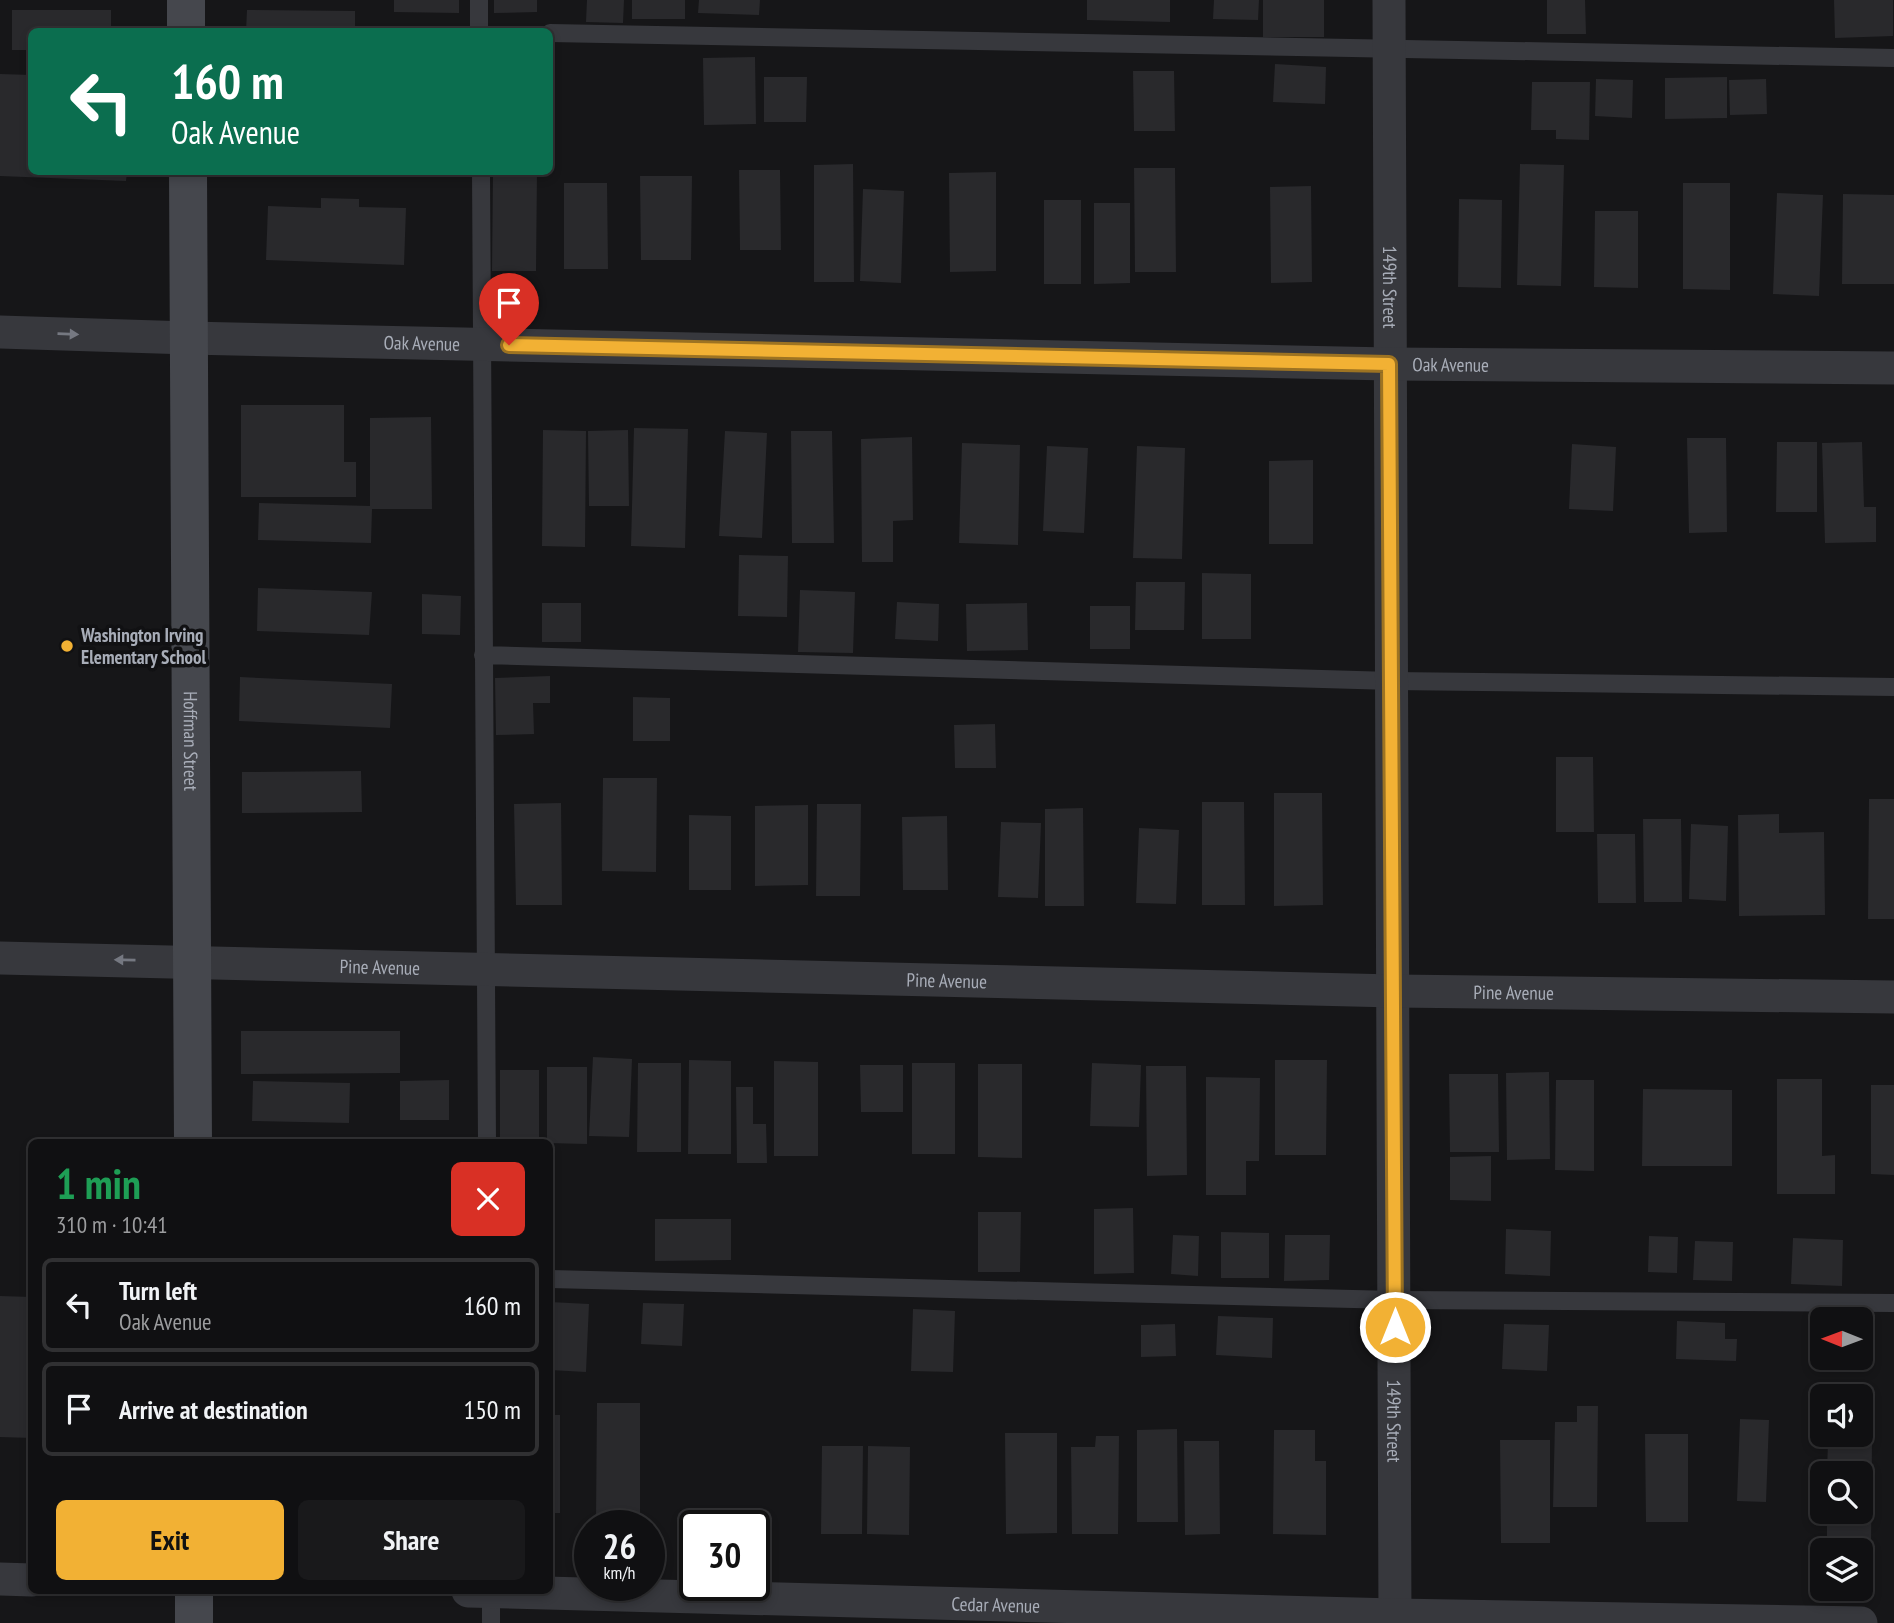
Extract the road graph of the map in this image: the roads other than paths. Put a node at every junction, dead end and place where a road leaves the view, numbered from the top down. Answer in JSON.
{"nodes":[{"id":1,"x":186,"y":0,"type":"edge"},
{"id":2,"x":479,"y":0,"type":"edge"},
{"id":3,"x":1390,"y":0,"type":"edge"},
{"id":4,"x":186,"y":28,"type":"edge"},
{"id":5,"x":479,"y":28,"type":"edge"},
{"id":6,"x":553,"y":33,"type":"edge"},
{"id":7,"x":1389,"y":50,"type":"junction"},
{"id":8,"x":1894,"y":58,"type":"edge"},
{"id":9,"x":188,"y":175,"type":"edge"},
{"id":10,"x":481,"y":175,"type":"edge"},
{"id":11,"x":0,"y":332,"type":"edge"},
{"id":12,"x":189,"y":338,"type":"junction"},
{"id":13,"x":481,"y":344,"type":"junction"},
{"id":14,"x":1389,"y":364,"type":"junction"},
{"id":15,"x":1894,"y":368,"type":"edge"},
{"id":16,"x":483,"y":655,"type":"junction"},
{"id":17,"x":1392,"y":681,"type":"junction"},
{"id":18,"x":1894,"y":687,"type":"edge"},
{"id":19,"x":0,"y":958,"type":"edge"},
{"id":20,"x":193,"y":961,"type":"junction"},
{"id":21,"x":486,"y":968,"type":"junction"},
{"id":22,"x":1394,"y":991,"type":"junction"},
{"id":23,"x":1894,"y":997,"type":"edge"},
{"id":24,"x":193,"y":1139,"type":"edge"},
{"id":25,"x":487,"y":1139,"type":"edge"},
{"id":26,"x":553,"y":1279,"type":"edge"},
{"id":27,"x":1395,"y":1300,"type":"junction"},
{"id":28,"x":1894,"y":1303,"type":"edge"},
{"id":29,"x":0,"y":1579,"type":"edge"},
{"id":30,"x":28,"y":1580,"type":"edge"},
{"id":31,"x":553,"y":1593,"type":"edge"},
{"id":32,"x":194,"y":1594,"type":"edge"},
{"id":33,"x":491,"y":1594,"type":"edge"},
{"id":34,"x":1395,"y":1619,"type":"edge"},
{"id":35,"x":194,"y":1623,"type":"edge"},
{"id":36,"x":491,"y":1623,"type":"edge"},
{"id":37,"x":1861,"y":1623,"type":"edge"}],
"edges":[{"from":1,"to":4,"type":"street"},
{"from":2,"to":5,"type":"lane"},
{"from":3,"to":7,"type":"street","name":"149th Street"},
{"from":6,"to":7,"type":"lane"},
{"from":7,"to":8,"type":"lane"},
{"from":7,"to":14,"type":"street","name":"149th Street"},
{"from":9,"to":12,"type":"street","name":"Hoffman Street"},
{"from":10,"to":13,"type":"lane"},
{"from":11,"to":12,"type":"street","name":"Oak Avenue","one_way":true},
{"from":12,"to":13,"type":"street","name":"Oak Avenue"},
{"from":12,"to":20,"type":"street","name":"Hoffman Street"},
{"from":13,"to":14,"type":"street","name":"Oak Avenue"},
{"from":13,"to":16,"type":"lane"},
{"from":14,"to":15,"type":"street","name":"Oak Avenue"},
{"from":14,"to":17,"type":"street","name":"149th Street"},
{"from":16,"to":17,"type":"lane"},
{"from":16,"to":21,"type":"lane"},
{"from":17,"to":18,"type":"lane"},
{"from":17,"to":22,"type":"street","name":"149th Street"},
{"from":20,"to":19,"type":"street","name":"Pine Avenue","one_way":true},
{"from":20,"to":21,"type":"street","name":"Pine Avenue"},
{"from":20,"to":24,"type":"street","name":"Hoffman Street"},
{"from":21,"to":22,"type":"street","name":"Pine Avenue"},
{"from":21,"to":25,"type":"lane"},
{"from":22,"to":23,"type":"street","name":"Pine Avenue"},
{"from":22,"to":27,"type":"street","name":"149th Street"},
{"from":26,"to":27,"type":"lane"},
{"from":27,"to":28,"type":"lane"},
{"from":27,"to":34,"type":"street","name":"149th Street"},
{"from":29,"to":30,"type":"street"},
{"from":31,"to":34,"type":"street","name":"Cedar Avenue"},
{"from":32,"to":35,"type":"street"},
{"from":33,"to":36,"type":"lane"},
{"from":34,"to":37,"type":"street","name":"Cedar Avenue"}]}
